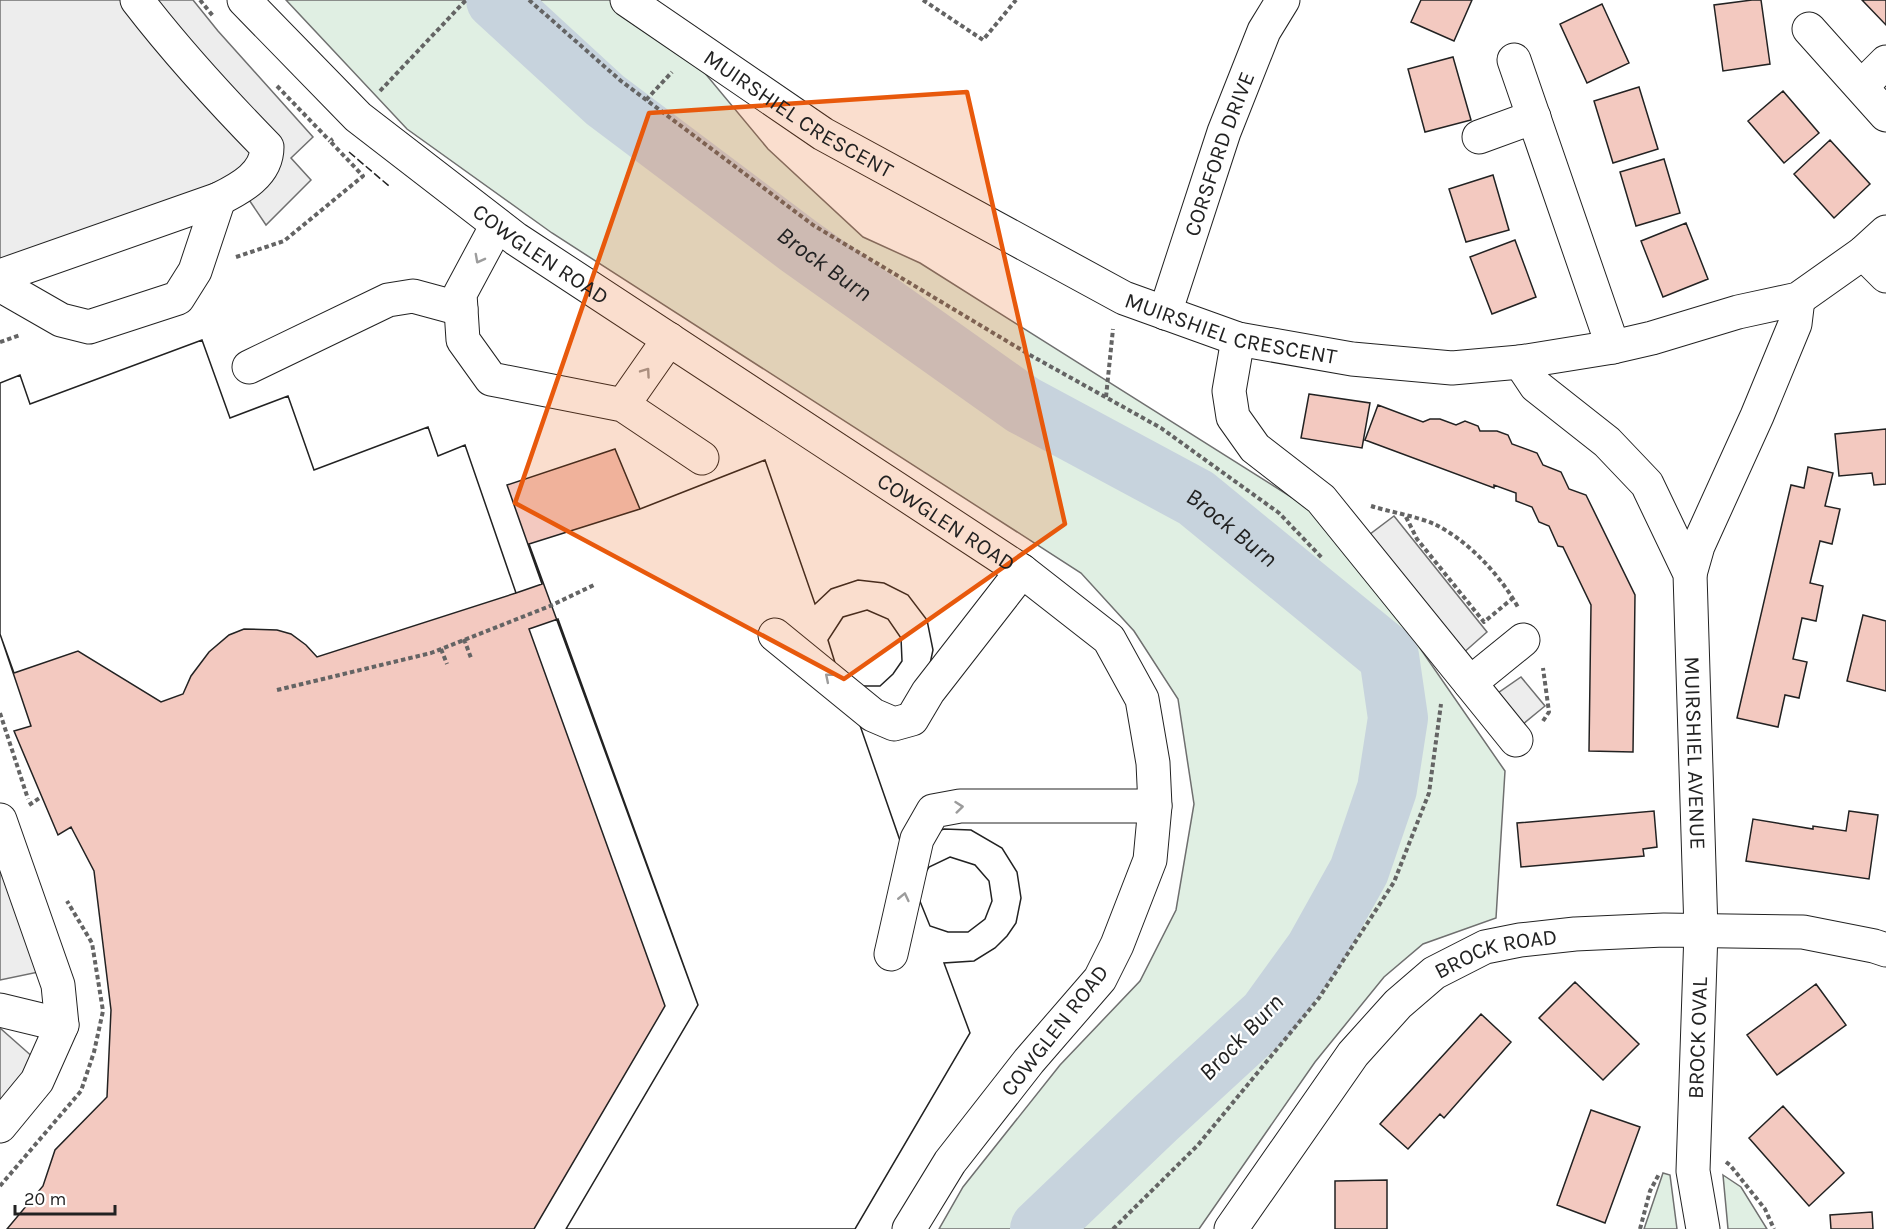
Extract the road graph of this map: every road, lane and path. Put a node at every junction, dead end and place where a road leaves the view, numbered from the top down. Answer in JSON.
{"nodes":[{"id":1,"x":137,"y":0,"type":"edge"},
{"id":2,"x":244,"y":0,"type":"edge"},
{"id":3,"x":466,"y":0,"type":"edge"},
{"id":4,"x":529,"y":0,"type":"edge"},
{"id":5,"x":627,"y":0,"type":"edge"},
{"id":6,"x":923,"y":0,"type":"edge"},
{"id":7,"x":1016,"y":0,"type":"edge"},
{"id":8,"x":1283,"y":0,"type":"edge"},
{"id":9,"x":1809,"y":29,"type":"dead end"},
{"id":10,"x":1514,"y":60,"type":"dead end"},
{"id":11,"x":1886,"y":62,"type":"edge"},
{"id":12,"x":397,"y":71,"type":"dead end"},
{"id":13,"x":1862,"y":86,"type":"junction"},
{"id":14,"x":1886,"y":115,"type":"edge"},
{"id":15,"x":1534,"y":117,"type":"junction"},
{"id":16,"x":1479,"y":137,"type":"dead end"},
{"id":17,"x":219,"y":199,"type":"junction"},
{"id":18,"x":497,"y":225,"type":"junction"},
{"id":19,"x":1875,"y":243,"type":"edge"},
{"id":20,"x":0,"y":276,"type":"edge"},
{"id":21,"x":1886,"y":276,"type":"edge"},
{"id":22,"x":0,"y":285,"type":"edge"},
{"id":23,"x":1798,"y":299,"type":"junction"},
{"id":24,"x":461,"y":302,"type":"junction"},
{"id":25,"x":1165,"y":313,"type":"junction"},
{"id":26,"x":1113,"y":324,"type":"dead end"},
{"id":27,"x":669,"y":339,"type":"junction"},
{"id":28,"x":1238,"y":339,"type":"junction"},
{"id":29,"x":1613,"y":347,"type":"junction"},
{"id":30,"x":1520,"y":362,"type":"junction"},
{"id":31,"x":249,"y":367,"type":"dead end"},
{"id":32,"x":1106,"y":397,"type":"junction"},
{"id":33,"x":623,"y":405,"type":"junction"},
{"id":34,"x":702,"y":458,"type":"dead end"},
{"id":35,"x":1326,"y":505,"type":"junction"},
{"id":36,"x":1406,"y":517,"type":"junction"},
{"id":37,"x":1327,"y":563,"type":"dead end"},
{"id":38,"x":1022,"y":571,"type":"junction"},
{"id":39,"x":1690,"y":574,"type":"junction"},
{"id":40,"x":596,"y":584,"type":"dead end"},
{"id":41,"x":1513,"y":598,"type":"junction"},
{"id":42,"x":775,"y":635,"type":"dead end"},
{"id":43,"x":1529,"y":637,"type":"junction"},
{"id":44,"x":464,"y":639,"type":"junction"},
{"id":45,"x":441,"y":648,"type":"junction"},
{"id":46,"x":471,"y":658,"type":"dead end"},
{"id":47,"x":447,"y":664,"type":"dead end"},
{"id":48,"x":1470,"y":683,"type":"junction"},
{"id":49,"x":277,"y":690,"type":"dead end"},
{"id":50,"x":1436,"y":695,"type":"dead end"},
{"id":51,"x":1516,"y":740,"type":"joint"},
{"id":52,"x":1155,"y":806,"type":"junction"},
{"id":53,"x":0,"y":820,"type":"edge"},
{"id":54,"x":1701,"y":931,"type":"junction"},
{"id":55,"x":1886,"y":950,"type":"edge"},
{"id":56,"x":891,"y":954,"type":"dead end"},
{"id":57,"x":0,"y":1010,"type":"edge"},
{"id":58,"x":62,"y":1025,"type":"junction"},
{"id":59,"x":0,"y":1126,"type":"edge"},
{"id":60,"x":1693,"y":1146,"type":"junction"},
{"id":61,"x":909,"y":1229,"type":"edge"},
{"id":62,"x":1113,"y":1229,"type":"edge"},
{"id":63,"x":1231,"y":1229,"type":"edge"},
{"id":64,"x":1703,"y":1229,"type":"edge"},
{"id":65,"x":1774,"y":1229,"type":"edge"}],
"edges":[{"from":1,"to":17,"type":"street"},
{"from":2,"to":18,"type":"street","name":"COWGLEN ROAD"},
{"from":3,"to":12,"type":"path"},
{"from":4,"to":32,"type":"path"},
{"from":5,"to":25,"type":"street","name":"MUIRSHIEL CRESCENT"},
{"from":6,"to":7,"type":"path"},
{"from":8,"to":25,"type":"street","name":"CORSFORD DRIVE"},
{"from":9,"to":13,"type":"street"},
{"from":10,"to":15,"type":"street"},
{"from":11,"to":13,"type":"street"},
{"from":13,"to":14,"type":"street"},
{"from":15,"to":16,"type":"street"},
{"from":15,"to":29,"type":"street"},
{"from":17,"to":20,"type":"street"},
{"from":17,"to":22,"type":"street"},
{"from":18,"to":24,"type":"street","one_way":true},
{"from":18,"to":27,"type":"street","name":"COWGLEN ROAD"},
{"from":19,"to":21,"type":"street"},
{"from":19,"to":23,"type":"street","name":"MUIRSHIEL CRESCENT"},
{"from":23,"to":29,"type":"street","name":"MUIRSHIEL CRESCENT"},
{"from":23,"to":39,"type":"street","name":"MUIRSHIEL AVENUE"},
{"from":24,"to":31,"type":"street"},
{"from":24,"to":33,"type":"street"},
{"from":25,"to":28,"type":"street","name":"MUIRSHIEL CRESCENT"},
{"from":26,"to":32,"type":"path"},
{"from":33,"to":27,"type":"street","one_way":true},
{"from":27,"to":38,"type":"street","name":"COWGLEN ROAD"},
{"from":28,"to":30,"type":"street","name":"MUIRSHIEL CRESCENT"},
{"from":28,"to":35,"type":"street"},
{"from":29,"to":30,"type":"street","name":"MUIRSHIEL CRESCENT"},
{"from":30,"to":39,"type":"street","name":"MUIRSHIEL AVENUE"},
{"from":32,"to":37,"type":"path"},
{"from":33,"to":34,"type":"street"},
{"from":35,"to":36,"type":"path"},
{"from":35,"to":48,"type":"street"},
{"from":36,"to":41,"type":"path"},
{"from":36,"to":41,"type":"path"},
{"from":38,"to":42,"type":"street","one_way":true},
{"from":38,"to":52,"type":"street","name":"COWGLEN ROAD"},
{"from":39,"to":54,"type":"street","name":"MUIRSHIEL AVENUE"},
{"from":40,"to":44,"type":"path"},
{"from":41,"to":43,"type":"path"},
{"from":43,"to":48,"type":"street"},
{"from":43,"to":51,"type":"path"},
{"from":44,"to":45,"type":"path"},
{"from":44,"to":46,"type":"path"},
{"from":45,"to":47,"type":"path"},
{"from":45,"to":49,"type":"path"},
{"from":48,"to":51,"type":"street"},
{"from":50,"to":62,"type":"path"},
{"from":56,"to":52,"type":"street","one_way":true},
{"from":52,"to":61,"type":"street","name":"COWGLEN ROAD"},
{"from":53,"to":58,"type":"street"},
{"from":54,"to":55,"type":"street","name":"BROCK ROAD"},
{"from":54,"to":60,"type":"street","name":"BROCK OVAL"},
{"from":54,"to":63,"type":"street","name":"BROCK ROAD"},
{"from":57,"to":58,"type":"street"},
{"from":58,"to":59,"type":"street"},
{"from":60,"to":64,"type":"street","name":"BROCK OVAL"},
{"from":60,"to":65,"type":"path"}]}
